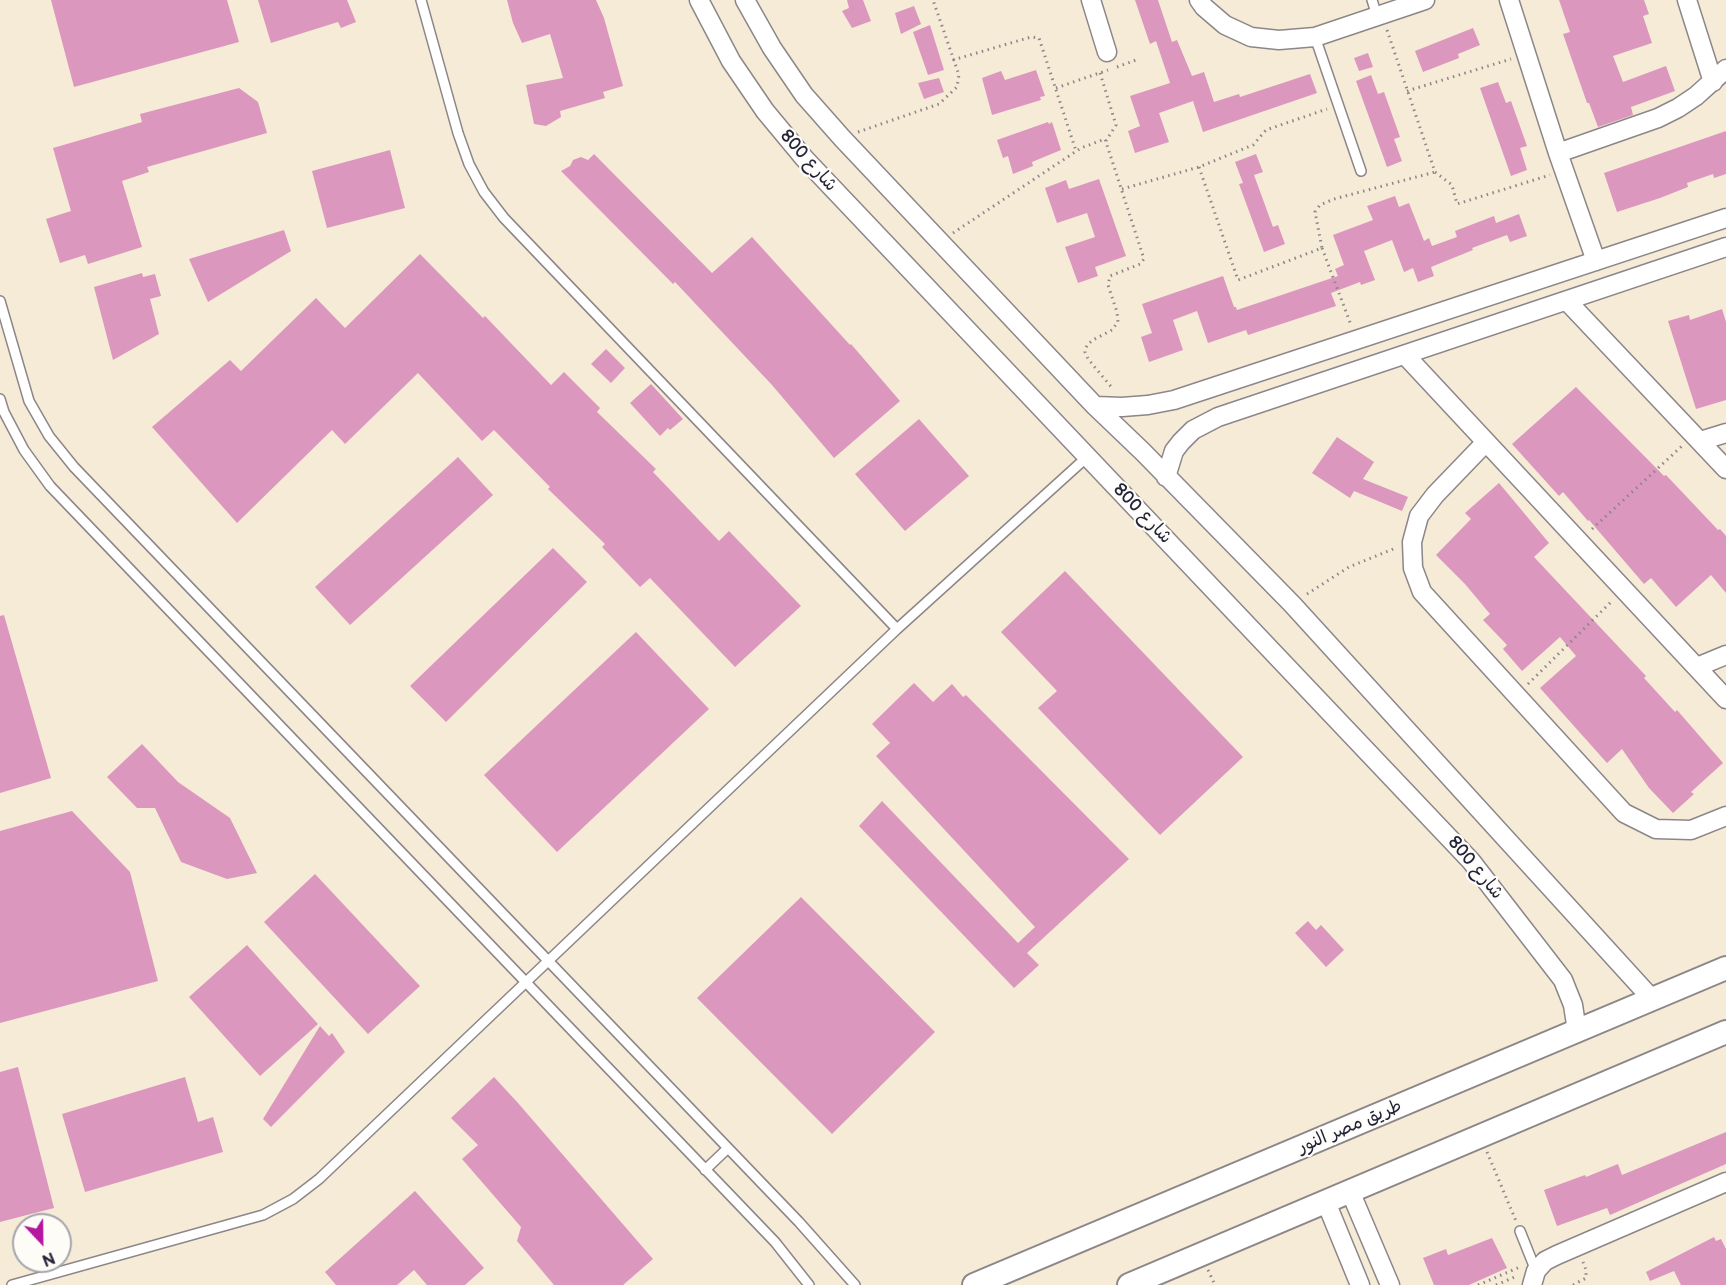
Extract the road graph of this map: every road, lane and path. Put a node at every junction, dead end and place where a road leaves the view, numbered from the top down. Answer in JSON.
{"nodes":[{"id":1,"x":421,"y":0,"type":"edge"},
{"id":2,"x":699,"y":0,"type":"edge"},
{"id":3,"x":745,"y":0,"type":"edge"},
{"id":4,"x":933,"y":0,"type":"edge"},
{"id":5,"x":1091,"y":0,"type":"edge"},
{"id":6,"x":1200,"y":0,"type":"edge"},
{"id":7,"x":1425,"y":0,"type":"edge"},
{"id":8,"x":1509,"y":0,"type":"edge"},
{"id":9,"x":1687,"y":0,"type":"edge"},
{"id":10,"x":1377,"y":10,"type":"edge"},
{"id":11,"x":1316,"y":37,"type":"junction"},
{"id":12,"x":1107,"y":52,"type":"dead end"},
{"id":13,"x":1527,"y":54,"type":"junction"},
{"id":14,"x":953,"y":60,"type":"junction"},
{"id":15,"x":1136,"y":60,"type":"dead end"},
{"id":16,"x":1100,"y":73,"type":"junction"},
{"id":17,"x":1720,"y":75,"type":"edge"},
{"id":18,"x":1056,"y":88,"type":"junction"},
{"id":19,"x":1407,"y":92,"type":"junction"},
{"id":20,"x":1338,"y":105,"type":"junction"},
{"id":21,"x":842,"y":138,"type":"junction"},
{"id":22,"x":1106,"y":141,"type":"junction"},
{"id":23,"x":1076,"y":151,"type":"junction"},
{"id":24,"x":1561,"y":161,"type":"junction"},
{"id":25,"x":1199,"y":167,"type":"junction"},
{"id":26,"x":1361,"y":171,"type":"dead end"},
{"id":27,"x":1435,"y":172,"type":"junction"},
{"id":28,"x":1122,"y":189,"type":"junction"},
{"id":29,"x":1726,"y":218,"type":"edge"},
{"id":30,"x":939,"y":242,"type":"junction"},
{"id":31,"x":1726,"y":247,"type":"edge"},
{"id":32,"x":1322,"y":248,"type":"junction"},
{"id":33,"x":1596,"y":261,"type":"junction"},
{"id":34,"x":0,"y":301,"type":"edge"},
{"id":35,"x":1567,"y":301,"type":"junction"},
{"id":36,"x":1357,"y":341,"type":"junction"},
{"id":37,"x":1405,"y":355,"type":"junction"},
{"id":38,"x":0,"y":399,"type":"edge"},
{"id":39,"x":1095,"y":406,"type":"junction"},
{"id":40,"x":1122,"y":407,"type":"junction"},
{"id":41,"x":1726,"y":433,"type":"edge"},
{"id":42,"x":1697,"y":438,"type":"junction"},
{"id":43,"x":1486,"y":442,"type":"junction"},
{"id":44,"x":1087,"y":457,"type":"junction"},
{"id":45,"x":1726,"y":469,"type":"edge"},
{"id":46,"x":1166,"y":477,"type":"junction"},
{"id":47,"x":1579,"y":541,"type":"junction"},
{"id":48,"x":1412,"y":542,"type":"junction"},
{"id":49,"x":1624,"y":589,"type":"junction"},
{"id":50,"x":1292,"y":604,"type":"junction"},
{"id":51,"x":897,"y":629,"type":"junction"},
{"id":52,"x":1726,"y":655,"type":"edge"},
{"id":53,"x":1697,"y":668,"type":"junction"},
{"id":54,"x":1516,"y":695,"type":"junction"},
{"id":55,"x":1726,"y":699,"type":"edge"},
{"id":56,"x":1726,"y":816,"type":"edge"},
{"id":57,"x":548,"y":961,"type":"junction"},
{"id":58,"x":1726,"y":969,"type":"edge"},
{"id":59,"x":525,"y":982,"type":"junction"},
{"id":60,"x":1652,"y":999,"type":"junction"},
{"id":61,"x":1577,"y":1031,"type":"junction"},
{"id":62,"x":1726,"y":1032,"type":"edge"},
{"id":63,"x":1481,"y":1137,"type":"junction"},
{"id":64,"x":728,"y":1148,"type":"junction"},
{"id":65,"x":705,"y":1170,"type":"junction"},
{"id":66,"x":1726,"y":1182,"type":"edge"},
{"id":67,"x":1350,"y":1191,"type":"junction"},
{"id":68,"x":1326,"y":1202,"type":"junction"},
{"id":69,"x":1520,"y":1231,"type":"joint"},
{"id":70,"x":1576,"y":1246,"type":"junction"},
{"id":71,"x":1534,"y":1273,"type":"edge"},
{"id":72,"x":12,"y":1285,"type":"edge"},
{"id":73,"x":809,"y":1285,"type":"edge"},
{"id":74,"x":855,"y":1285,"type":"edge"},
{"id":75,"x":974,"y":1285,"type":"edge"},
{"id":76,"x":1128,"y":1285,"type":"edge"},
{"id":77,"x":1360,"y":1285,"type":"edge"},
{"id":78,"x":1390,"y":1285,"type":"edge"},
{"id":79,"x":1478,"y":1285,"type":"edge"},
{"id":80,"x":1573,"y":1285,"type":"edge"}],
"edges":[{"from":1,"to":51,"type":"lane"},
{"from":2,"to":44,"type":"street","name":"شارع 800"},
{"from":3,"to":21,"type":"street"},
{"from":4,"to":14,"type":"path"},
{"from":5,"to":12,"type":"street"},
{"from":6,"to":11,"type":"street"},
{"from":7,"to":10,"type":"street"},
{"from":8,"to":13,"type":"street"},
{"from":9,"to":17,"type":"street"},
{"from":10,"to":11,"type":"street"},
{"from":10,"to":19,"type":"path"},
{"from":11,"to":20,"type":"lane"},
{"from":13,"to":19,"type":"path"},
{"from":13,"to":24,"type":"street"},
{"from":14,"to":18,"type":"path"},
{"from":14,"to":21,"type":"path"},
{"from":15,"to":16,"type":"path"},
{"from":16,"to":18,"type":"path"},
{"from":16,"to":22,"type":"path"},
{"from":17,"to":24,"type":"street"},
{"from":18,"to":23,"type":"path"},
{"from":19,"to":27,"type":"path"},
{"from":20,"to":25,"type":"path"},
{"from":20,"to":26,"type":"lane"},
{"from":21,"to":30,"type":"street"},
{"from":22,"to":23,"type":"path"},
{"from":22,"to":28,"type":"path"},
{"from":23,"to":30,"type":"path"},
{"from":24,"to":27,"type":"path"},
{"from":24,"to":33,"type":"street"},
{"from":25,"to":28,"type":"path"},
{"from":25,"to":32,"type":"path"},
{"from":27,"to":32,"type":"path"},
{"from":28,"to":40,"type":"path"},
{"from":29,"to":33,"type":"street"},
{"from":30,"to":39,"type":"street"},
{"from":31,"to":35,"type":"street"},
{"from":32,"to":36,"type":"path"},
{"from":33,"to":36,"type":"street"},
{"from":34,"to":57,"type":"lane"},
{"from":35,"to":37,"type":"street"},
{"from":35,"to":42,"type":"street"},
{"from":36,"to":40,"type":"street"},
{"from":37,"to":43,"type":"street"},
{"from":37,"to":46,"type":"street"},
{"from":38,"to":59,"type":"lane"},
{"from":39,"to":40,"type":"street"},
{"from":39,"to":46,"type":"street"},
{"from":41,"to":42,"type":"street"},
{"from":42,"to":45,"type":"street"},
{"from":42,"to":47,"type":"path"},
{"from":43,"to":47,"type":"street"},
{"from":43,"to":48,"type":"street"},
{"from":44,"to":51,"type":"lane"},
{"from":44,"to":61,"type":"street","name":"شارع 800"},
{"from":46,"to":50,"type":"street"},
{"from":47,"to":49,"type":"street"},
{"from":48,"to":50,"type":"path"},
{"from":48,"to":54,"type":"street"},
{"from":49,"to":53,"type":"street"},
{"from":49,"to":54,"type":"path"},
{"from":50,"to":60,"type":"street"},
{"from":51,"to":57,"type":"lane"},
{"from":52,"to":53,"type":"street"},
{"from":53,"to":55,"type":"street"},
{"from":54,"to":56,"type":"street"},
{"from":57,"to":59,"type":"lane"},
{"from":57,"to":64,"type":"lane"},
{"from":58,"to":60,"type":"street","name":"طريق مصر النور"},
{"from":59,"to":65,"type":"lane"},
{"from":59,"to":72,"type":"lane"},
{"from":60,"to":61,"type":"street","name":"طريق مصر النور"},
{"from":61,"to":75,"type":"street","name":"طريق مصر النور"},
{"from":62,"to":63,"type":"street"},
{"from":63,"to":67,"type":"street"},
{"from":63,"to":69,"type":"path"},
{"from":64,"to":65,"type":"lane"},
{"from":64,"to":74,"type":"lane"},
{"from":65,"to":73,"type":"lane"},
{"from":66,"to":70,"type":"street"},
{"from":67,"to":68,"type":"street"},
{"from":67,"to":78,"type":"street"},
{"from":68,"to":76,"type":"street"},
{"from":68,"to":77,"type":"street"},
{"from":69,"to":71,"type":"lane"},
{"from":70,"to":71,"type":"street"},
{"from":70,"to":80,"type":"path"},
{"from":71,"to":79,"type":"path"}]}
